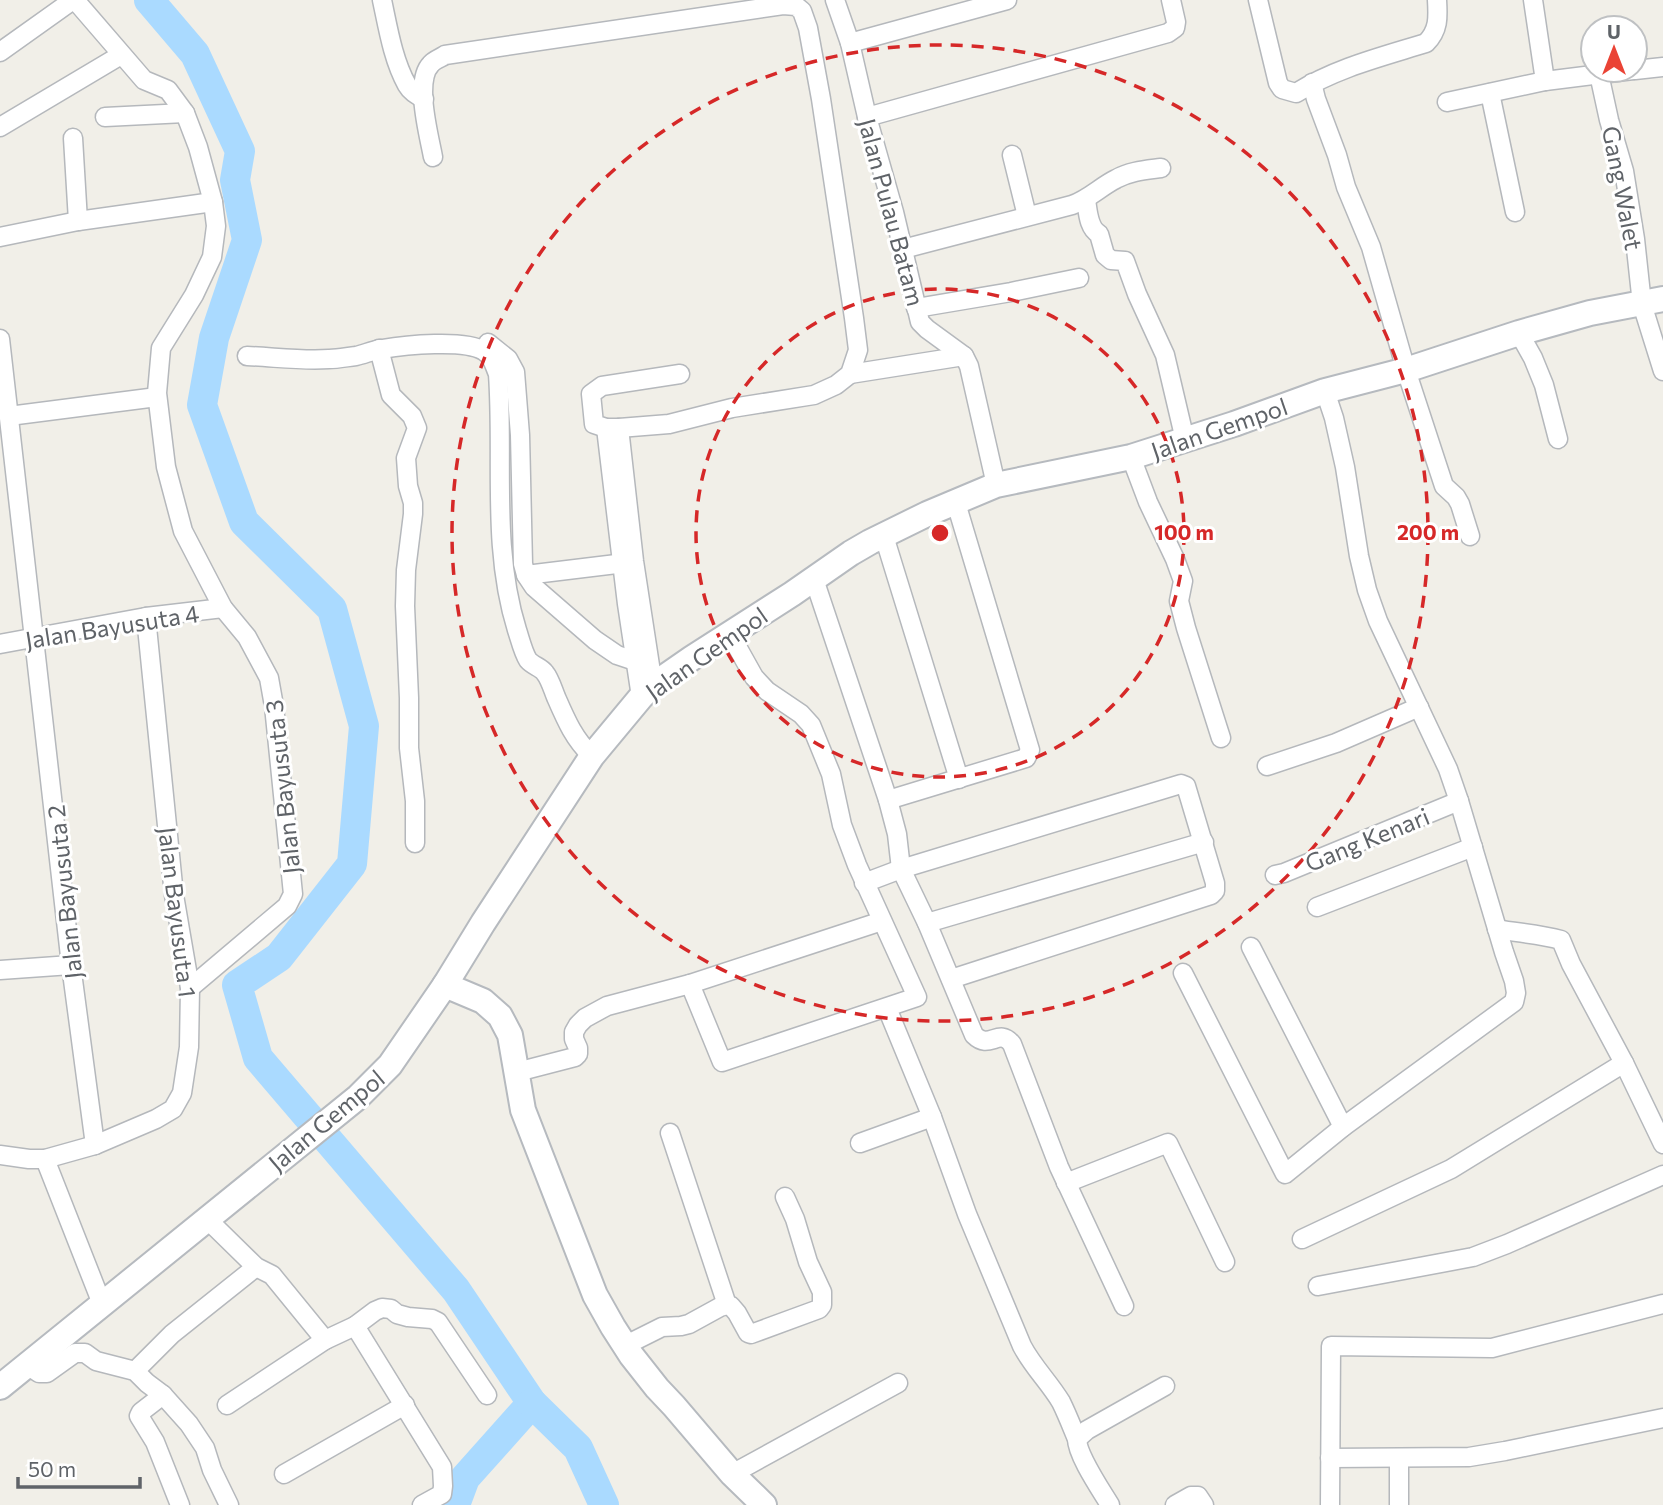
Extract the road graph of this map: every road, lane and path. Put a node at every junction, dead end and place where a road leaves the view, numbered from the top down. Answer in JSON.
{"nodes":[{"id":1,"x":74,"y":0,"type":"edge"},
{"id":2,"x":383,"y":0,"type":"edge"},
{"id":3,"x":835,"y":0,"type":"edge"},
{"id":4,"x":1007,"y":0,"type":"edge"},
{"id":5,"x":1171,"y":0,"type":"edge"},
{"id":6,"x":1258,"y":0,"type":"edge"},
{"id":7,"x":1437,"y":0,"type":"edge"},
{"id":8,"x":1539,"y":1,"type":"edge"},
{"id":9,"x":850,"y":43,"type":"junction"},
{"id":10,"x":0,"y":52,"type":"edge"},
{"id":11,"x":121,"y":55,"type":"junction"},
{"id":12,"x":1579,"y":77,"type":"edge"},
{"id":13,"x":1545,"y":81,"type":"junction"},
{"id":14,"x":1312,"y":83,"type":"junction"},
{"id":15,"x":1601,"y":84,"type":"edge"},
{"id":16,"x":1490,"y":93,"type":"junction"},
{"id":17,"x":424,"y":99,"type":"junction"},
{"id":18,"x":1447,"y":102,"type":"dead end"},
{"id":19,"x":185,"y":113,"type":"junction"},
{"id":20,"x":105,"y":117,"type":"dead end"},
{"id":21,"x":867,"y":117,"type":"junction"},
{"id":22,"x":0,"y":127,"type":"edge"},
{"id":23,"x":73,"y":138,"type":"dead end"},
{"id":24,"x":1012,"y":155,"type":"dead end"},
{"id":25,"x":433,"y":157,"type":"dead end"},
{"id":26,"x":1161,"y":168,"type":"dead end"},
{"id":27,"x":1086,"y":200,"type":"junction"},
{"id":28,"x":213,"y":202,"type":"junction"},
{"id":29,"x":1515,"y":212,"type":"dead end"},
{"id":30,"x":1027,"y":216,"type":"junction"},
{"id":31,"x":78,"y":221,"type":"junction"},
{"id":32,"x":0,"y":237,"type":"edge"},
{"id":33,"x":903,"y":249,"type":"junction"},
{"id":34,"x":1079,"y":278,"type":"dead end"},
{"id":35,"x":1652,"y":302,"type":"edge"},
{"id":36,"x":916,"y":308,"type":"junction"},
{"id":37,"x":430,"y":331,"type":"dead end"},
{"id":38,"x":1519,"y":332,"type":"junction"},
{"id":39,"x":0,"y":339,"type":"edge"},
{"id":40,"x":379,"y":349,"type":"junction"},
{"id":41,"x":247,"y":356,"type":"dead end"},
{"id":42,"x":964,"y":356,"type":"junction"},
{"id":43,"x":1406,"y":370,"type":"junction"},
{"id":44,"x":1663,"y":371,"type":"edge"},
{"id":45,"x":680,"y":374,"type":"dead end"},
{"id":46,"x":850,"y":374,"type":"junction"},
{"id":47,"x":1325,"y":391,"type":"junction"},
{"id":48,"x":158,"y":397,"type":"junction"},
{"id":49,"x":9,"y":416,"type":"junction"},
{"id":50,"x":612,"y":428,"type":"junction"},
{"id":51,"x":1558,"y":439,"type":"dead end"},
{"id":52,"x":1185,"y":440,"type":"junction"},
{"id":53,"x":1131,"y":457,"type":"junction"},
{"id":54,"x":996,"y":485,"type":"junction"},
{"id":55,"x":956,"y":503,"type":"junction"},
{"id":56,"x":884,"y":536,"type":"junction"},
{"id":57,"x":1470,"y":536,"type":"dead end"},
{"id":58,"x":628,"y":562,"type":"junction"},
{"id":59,"x":526,"y":575,"type":"junction"},
{"id":60,"x":814,"y":579,"type":"junction"},
{"id":61,"x":223,"y":608,"type":"junction"},
{"id":62,"x":146,"y":617,"type":"junction"},
{"id":63,"x":730,"y":634,"type":"junction"},
{"id":64,"x":35,"y":638,"type":"junction"},
{"id":65,"x":0,"y":644,"type":"edge"},
{"id":66,"x":635,"y":661,"type":"junction"},
{"id":67,"x":647,"y":691,"type":"junction"},
{"id":68,"x":1419,"y":707,"type":"junction"},
{"id":69,"x":1221,"y":738,"type":"dead end"},
{"id":70,"x":592,"y":756,"type":"junction"},
{"id":71,"x":1267,"y":766,"type":"dead end"},
{"id":72,"x":958,"y":779,"type":"junction"},
{"id":73,"x":888,"y":800,"type":"junction"},
{"id":74,"x":1459,"y":801,"type":"junction"},
{"id":75,"x":1204,"y":842,"type":"junction"},
{"id":76,"x":415,"y":843,"type":"dead end"},
{"id":77,"x":1473,"y":847,"type":"junction"},
{"id":78,"x":901,"y":869,"type":"junction"},
{"id":79,"x":1275,"y":875,"type":"dead end"},
{"id":80,"x":864,"y":883,"type":"junction"},
{"id":81,"x":1317,"y":907,"type":"dead end"},
{"id":82,"x":882,"y":920,"type":"junction"},
{"id":83,"x":927,"y":923,"type":"junction"},
{"id":84,"x":1497,"y":929,"type":"junction"},
{"id":85,"x":1251,"y":947,"type":"dead end"},
{"id":86,"x":71,"y":964,"type":"junction"},
{"id":87,"x":0,"y":970,"type":"edge"},
{"id":88,"x":1183,"y":973,"type":"dead end"},
{"id":89,"x":951,"y":979,"type":"junction"},
{"id":90,"x":690,"y":984,"type":"junction"},
{"id":91,"x":445,"y":985,"type":"junction"},
{"id":92,"x":190,"y":988,"type":"junction"},
{"id":93,"x":887,"y":1008,"type":"junction"},
{"id":94,"x":1624,"y":1063,"type":"junction"},
{"id":95,"x":517,"y":1072,"type":"junction"},
{"id":96,"x":932,"y":1117,"type":"junction"},
{"id":97,"x":1343,"y":1127,"type":"junction"},
{"id":98,"x":670,"y":1133,"type":"dead end"},
{"id":99,"x":860,"y":1143,"type":"dead end"},
{"id":100,"x":95,"y":1144,"type":"junction"},
{"id":101,"x":1663,"y":1144,"type":"edge"},
{"id":102,"x":0,"y":1154,"type":"edge"},
{"id":103,"x":45,"y":1159,"type":"junction"},
{"id":104,"x":1663,"y":1175,"type":"edge"},
{"id":105,"x":1066,"y":1183,"type":"junction"},
{"id":106,"x":785,"y":1197,"type":"dead end"},
{"id":107,"x":208,"y":1220,"type":"junction"},
{"id":108,"x":1301,"y":1239,"type":"dead end"},
{"id":109,"x":1225,"y":1262,"type":"dead end"},
{"id":110,"x":256,"y":1267,"type":"junction"},
{"id":111,"x":1318,"y":1286,"type":"dead end"},
{"id":112,"x":102,"y":1304,"type":"junction"},
{"id":113,"x":1663,"y":1304,"type":"edge"},
{"id":114,"x":727,"y":1305,"type":"junction"},
{"id":115,"x":1124,"y":1306,"type":"dead end"},
{"id":116,"x":355,"y":1326,"type":"junction"},
{"id":117,"x":325,"y":1340,"type":"junction"},
{"id":118,"x":626,"y":1345,"type":"junction"},
{"id":119,"x":27,"y":1364,"type":"junction"},
{"id":120,"x":135,"y":1371,"type":"junction"},
{"id":121,"x":898,"y":1383,"type":"dead end"},
{"id":122,"x":1165,"y":1386,"type":"dead end"},
{"id":123,"x":0,"y":1387,"type":"edge"},
{"id":124,"x":163,"y":1395,"type":"junction"},
{"id":125,"x":487,"y":1395,"type":"dead end"},
{"id":126,"x":227,"y":1405,"type":"dead end"},
{"id":127,"x":405,"y":1405,"type":"junction"},
{"id":128,"x":1663,"y":1418,"type":"edge"},
{"id":129,"x":1077,"y":1438,"type":"junction"},
{"id":130,"x":1330,"y":1458,"type":"junction"},
{"id":131,"x":1399,"y":1458,"type":"junction"},
{"id":132,"x":284,"y":1474,"type":"dead end"},
{"id":133,"x":732,"y":1474,"type":"junction"},
{"id":134,"x":180,"y":1505,"type":"edge"},
{"id":135,"x":229,"y":1505,"type":"edge"},
{"id":136,"x":422,"y":1505,"type":"edge"},
{"id":137,"x":764,"y":1505,"type":"edge"},
{"id":138,"x":1110,"y":1505,"type":"edge"},
{"id":139,"x":1175,"y":1505,"type":"edge"},
{"id":140,"x":1204,"y":1505,"type":"edge"},
{"id":141,"x":1330,"y":1505,"type":"edge"},
{"id":142,"x":1399,"y":1505,"type":"edge"}],
"edges":[{"from":1,"to":10,"type":"street"},
{"from":1,"to":11,"type":"street"},
{"from":2,"to":17,"type":"street"},
{"from":3,"to":9,"type":"street","name":"Jalan Pulau Batam"},
{"from":4,"to":9,"type":"street"},
{"from":5,"to":21,"type":"street"},
{"from":6,"to":14,"type":"street"},
{"from":7,"to":14,"type":"street"},
{"from":8,"to":13,"type":"street"},
{"from":9,"to":21,"type":"street","name":"Jalan Pulau Batam"},
{"from":11,"to":19,"type":"street"},
{"from":11,"to":22,"type":"street"},
{"from":12,"to":13,"type":"street"},
{"from":13,"to":16,"type":"street"},
{"from":14,"to":43,"type":"street"},
{"from":15,"to":35,"type":"street","name":"Gang Walet"},
{"from":16,"to":18,"type":"street"},
{"from":16,"to":29,"type":"street"},
{"from":17,"to":25,"type":"street"},
{"from":17,"to":46,"type":"street"},
{"from":19,"to":20,"type":"street"},
{"from":19,"to":28,"type":"street","name":"Jalan Bayusuta 3"},
{"from":21,"to":33,"type":"street","name":"Jalan Pulau Batam"},
{"from":23,"to":31,"type":"street"},
{"from":24,"to":30,"type":"street"},
{"from":26,"to":27,"type":"street"},
{"from":27,"to":30,"type":"street"},
{"from":27,"to":52,"type":"street"},
{"from":28,"to":31,"type":"street"},
{"from":28,"to":48,"type":"street","name":"Jalan Bayusuta 3"},
{"from":30,"to":33,"type":"street"},
{"from":31,"to":32,"type":"street"},
{"from":33,"to":36,"type":"street","name":"Jalan Pulau Batam"},
{"from":34,"to":36,"type":"street"},
{"from":35,"to":38,"type":"main road","name":"Jalan Gempol"},
{"from":35,"to":44,"type":"street","name":"Gang Walet"},
{"from":36,"to":42,"type":"street","name":"Jalan Pulau Batam"},
{"from":37,"to":59,"type":"street"},
{"from":38,"to":43,"type":"main road","name":"Jalan Gempol"},
{"from":38,"to":51,"type":"street"},
{"from":39,"to":49,"type":"street","name":"Jalan Bayusuta 2"},
{"from":40,"to":41,"type":"street"},
{"from":40,"to":70,"type":"street"},
{"from":40,"to":76,"type":"street"},
{"from":42,"to":46,"type":"street"},
{"from":42,"to":54,"type":"street"},
{"from":43,"to":47,"type":"main road","name":"Jalan Gempol"},
{"from":43,"to":57,"type":"street"},
{"from":45,"to":50,"type":"street"},
{"from":46,"to":50,"type":"street"},
{"from":47,"to":52,"type":"main road","name":"Jalan Gempol"},
{"from":47,"to":68,"type":"street"},
{"from":48,"to":49,"type":"street"},
{"from":48,"to":61,"type":"street","name":"Jalan Bayusuta 3"},
{"from":49,"to":64,"type":"street","name":"Jalan Bayusuta 2"},
{"from":50,"to":58,"type":"street"},
{"from":52,"to":53,"type":"main road","name":"Jalan Gempol"},
{"from":53,"to":54,"type":"main road","name":"Jalan Gempol"},
{"from":53,"to":69,"type":"street"},
{"from":54,"to":55,"type":"main road","name":"Jalan Gempol"},
{"from":55,"to":56,"type":"main road","name":"Jalan Gempol"},
{"from":55,"to":72,"type":"street"},
{"from":56,"to":60,"type":"main road","name":"Jalan Gempol"},
{"from":56,"to":72,"type":"street"},
{"from":58,"to":59,"type":"street"},
{"from":58,"to":66,"type":"street"},
{"from":58,"to":67,"type":"street"},
{"from":59,"to":66,"type":"street"},
{"from":60,"to":63,"type":"main road","name":"Jalan Gempol"},
{"from":60,"to":73,"type":"street"},
{"from":61,"to":62,"type":"street","name":"Jalan Bayusuta 4"},
{"from":61,"to":92,"type":"street","name":"Jalan Bayusuta 3"},
{"from":62,"to":64,"type":"street","name":"Jalan Bayusuta 4"},
{"from":62,"to":92,"type":"street","name":"Jalan Bayusuta 1"},
{"from":63,"to":67,"type":"main road","name":"Jalan Gempol"},
{"from":63,"to":80,"type":"street"},
{"from":64,"to":65,"type":"street","name":"Jalan Bayusuta 4"},
{"from":64,"to":86,"type":"street","name":"Jalan Bayusuta 2"},
{"from":66,"to":67,"type":"street"},
{"from":67,"to":70,"type":"main road","name":"Jalan Gempol"},
{"from":68,"to":71,"type":"street"},
{"from":68,"to":74,"type":"street"},
{"from":70,"to":91,"type":"main road","name":"Jalan Gempol"},
{"from":72,"to":73,"type":"street"},
{"from":73,"to":78,"type":"street"},
{"from":74,"to":77,"type":"street"},
{"from":74,"to":79,"type":"street","name":"Gang Kenari"},
{"from":75,"to":78,"type":"street"},
{"from":75,"to":83,"type":"street"},
{"from":75,"to":89,"type":"street"},
{"from":77,"to":81,"type":"street"},
{"from":77,"to":84,"type":"street"},
{"from":78,"to":80,"type":"street"},
{"from":78,"to":83,"type":"street"},
{"from":80,"to":82,"type":"street"},
{"from":82,"to":90,"type":"street"},
{"from":82,"to":93,"type":"street"},
{"from":83,"to":89,"type":"street"},
{"from":84,"to":94,"type":"street"},
{"from":84,"to":97,"type":"street"},
{"from":85,"to":97,"type":"street"},
{"from":86,"to":87,"type":"street"},
{"from":86,"to":100,"type":"street","name":"Jalan Bayusuta 2"},
{"from":88,"to":97,"type":"street"},
{"from":89,"to":105,"type":"street"},
{"from":90,"to":93,"type":"street"},
{"from":90,"to":95,"type":"street"},
{"from":91,"to":95,"type":"main road"},
{"from":91,"to":107,"type":"main road","name":"Jalan Gempol"},
{"from":92,"to":100,"type":"street","name":"Jalan Bayusuta 1"},
{"from":93,"to":96,"type":"street"},
{"from":94,"to":101,"type":"street"},
{"from":94,"to":108,"type":"street"},
{"from":95,"to":118,"type":"main road"},
{"from":96,"to":99,"type":"street"},
{"from":96,"to":129,"type":"street"},
{"from":98,"to":114,"type":"street"},
{"from":100,"to":103,"type":"street","name":"Jalan Bayusuta 1"},
{"from":102,"to":103,"type":"street"},
{"from":103,"to":112,"type":"street"},
{"from":104,"to":111,"type":"street"},
{"from":105,"to":109,"type":"street"},
{"from":105,"to":115,"type":"street"},
{"from":106,"to":114,"type":"street"},
{"from":107,"to":110,"type":"street"},
{"from":107,"to":112,"type":"main road","name":"Jalan Gempol"},
{"from":110,"to":117,"type":"street"},
{"from":110,"to":120,"type":"street"},
{"from":112,"to":119,"type":"main road","name":"Jalan Gempol"},
{"from":113,"to":130,"type":"street"},
{"from":114,"to":118,"type":"street"},
{"from":116,"to":117,"type":"street"},
{"from":116,"to":125,"type":"street"},
{"from":116,"to":127,"type":"street"},
{"from":117,"to":126,"type":"street"},
{"from":118,"to":133,"type":"main road"},
{"from":119,"to":120,"type":"street"},
{"from":119,"to":123,"type":"main road","name":"Jalan Gempol"},
{"from":120,"to":124,"type":"street"},
{"from":121,"to":133,"type":"street"},
{"from":122,"to":129,"type":"street"},
{"from":124,"to":134,"type":"street"},
{"from":124,"to":135,"type":"street"},
{"from":127,"to":132,"type":"street"},
{"from":127,"to":136,"type":"street"},
{"from":128,"to":131,"type":"street"},
{"from":129,"to":138,"type":"street"},
{"from":130,"to":131,"type":"street"},
{"from":130,"to":141,"type":"street"},
{"from":131,"to":142,"type":"street"},
{"from":133,"to":137,"type":"main road"},
{"from":139,"to":140,"type":"street"}]}
